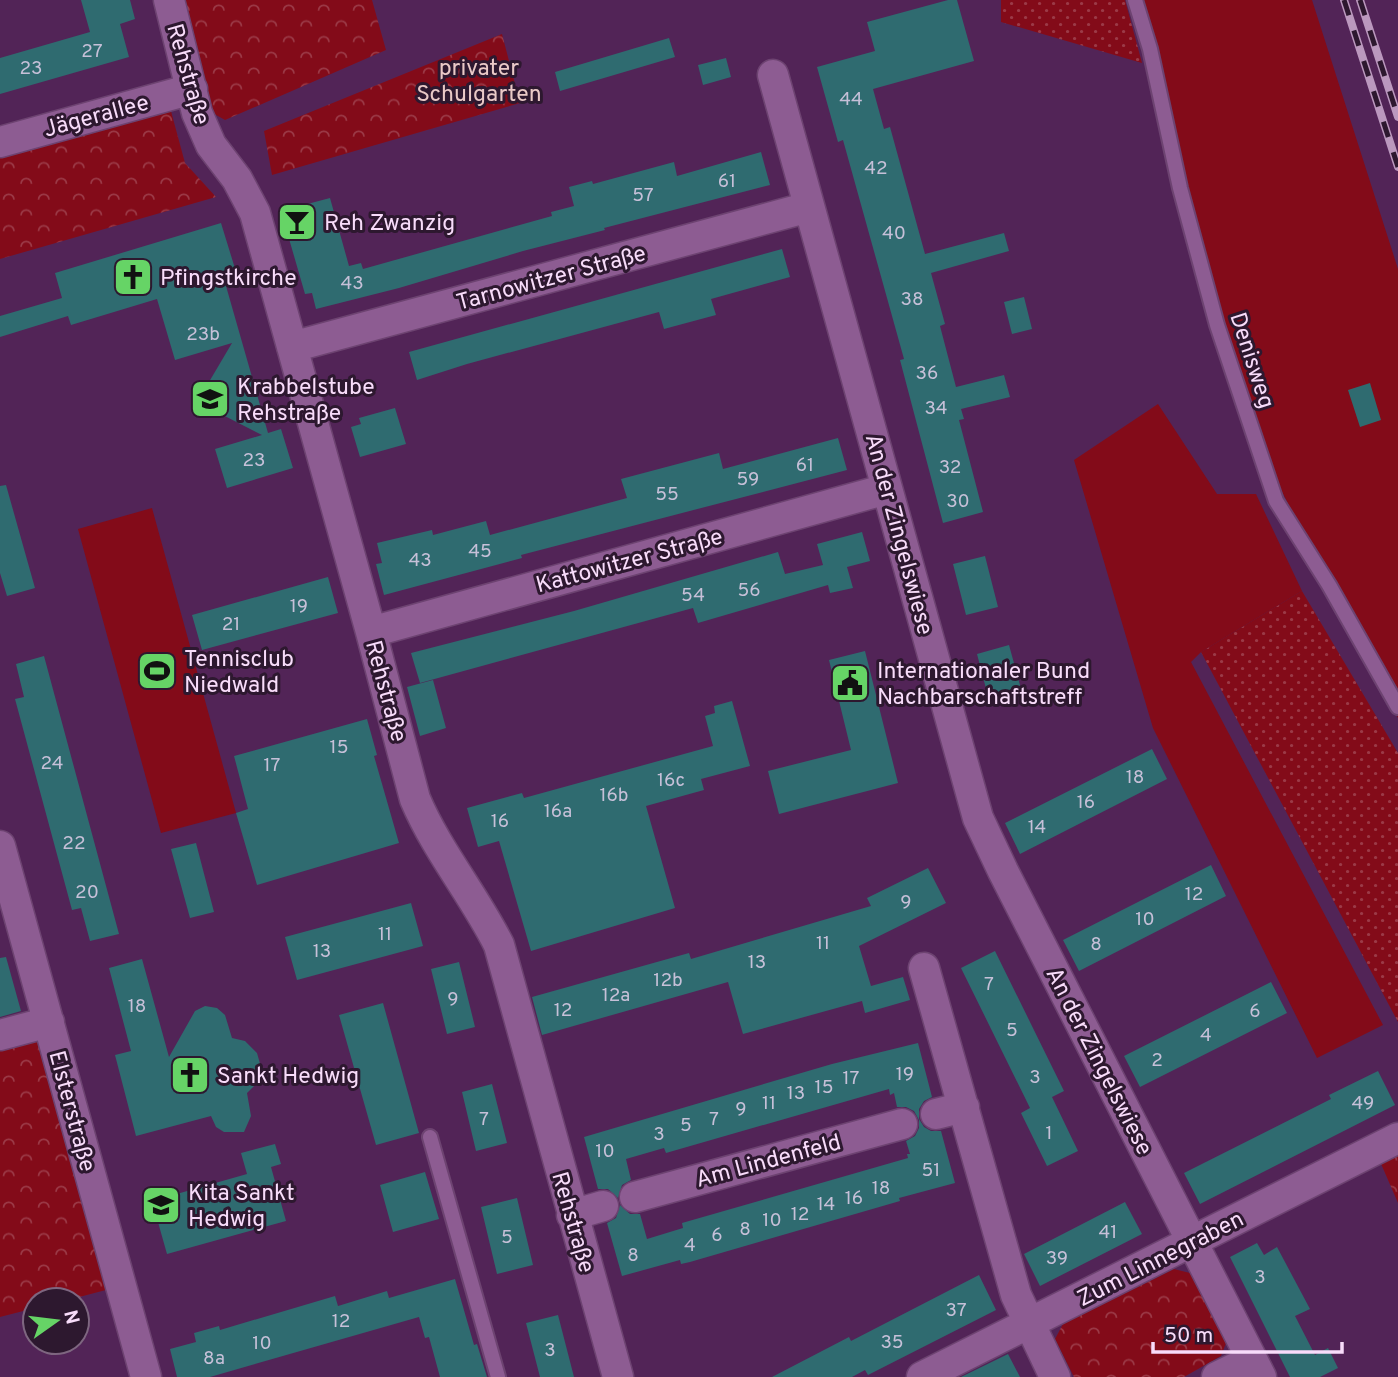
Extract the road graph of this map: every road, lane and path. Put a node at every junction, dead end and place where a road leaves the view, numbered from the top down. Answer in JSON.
{"nodes":[{"id":1,"x":169,"y":0,"type":"edge"},
{"id":2,"x":1135,"y":0,"type":"edge"},
{"id":3,"x":773,"y":75,"type":"dead end"},
{"id":4,"x":192,"y":89,"type":"junction"},
{"id":5,"x":0,"y":142,"type":"edge"},
{"id":6,"x":809,"y":207,"type":"junction"},
{"id":7,"x":292,"y":347,"type":"junction"},
{"id":8,"x":887,"y":489,"type":"junction"},
{"id":9,"x":371,"y":632,"type":"junction"},
{"id":10,"x":1398,"y":707,"type":"edge"},
{"id":11,"x":0,"y":846,"type":"edge"},
{"id":12,"x":924,"y":968,"type":"dead end"},
{"id":13,"x":49,"y":1022,"type":"junction"},
{"id":14,"x":0,"y":1035,"type":"edge"},
{"id":15,"x":902,"y":1124,"type":"dead end"},
{"id":16,"x":430,"y":1138,"type":"dead end"},
{"id":17,"x":1398,"y":1138,"type":"edge"},
{"id":18,"x":635,"y":1197,"type":"dead end"},
{"id":19,"x":603,"y":1206,"type":"dead end"},
{"id":20,"x":572,"y":1215,"type":"junction"},
{"id":21,"x":1193,"y":1242,"type":"junction"},
{"id":22,"x":1029,"y":1323,"type":"junction"},
{"id":23,"x":1256,"y":1368,"type":"edge"},
{"id":24,"x":146,"y":1377,"type":"edge"},
{"id":25,"x":498,"y":1377,"type":"edge"},
{"id":26,"x":618,"y":1377,"type":"edge"},
{"id":27,"x":922,"y":1377,"type":"edge"},
{"id":28,"x":1055,"y":1377,"type":"edge"},
{"id":29,"x":1217,"y":1377,"type":"edge"}],
"edges":[{"from":1,"to":4,"type":"street","name":"Rehstraße"},
{"from":2,"to":10,"type":"lane","name":"Denisweg"},
{"from":3,"to":6,"type":"street","name":"An der Zingelswiese"},
{"from":4,"to":5,"type":"street","name":"Jägerallee"},
{"from":4,"to":7,"type":"street","name":"Rehstraße"},
{"from":6,"to":7,"type":"street","name":"Tarnowitzer Straße"},
{"from":6,"to":8,"type":"street","name":"An der Zingelswiese"},
{"from":7,"to":9,"type":"street","name":"Rehstraße"},
{"from":8,"to":9,"type":"street","name":"Kattowitzer Straße"},
{"from":8,"to":21,"type":"street","name":"An der Zingelswiese"},
{"from":9,"to":20,"type":"street","name":"Rehstraße"},
{"from":11,"to":13,"type":"street","name":"Elsterstraße"},
{"from":12,"to":22,"type":"street"},
{"from":13,"to":14,"type":"street"},
{"from":13,"to":24,"type":"street","name":"Elsterstraße"},
{"from":15,"to":18,"type":"street","name":"Am Lindenfeld"},
{"from":16,"to":25,"type":"lane"},
{"from":17,"to":21,"type":"street","name":"Zum Linnegraben"},
{"from":19,"to":20,"type":"street"},
{"from":20,"to":26,"type":"street","name":"Rehstraße"},
{"from":21,"to":22,"type":"street","name":"Zum Linnegraben"},
{"from":21,"to":23,"type":"street","name":"An der Zingelswiese"},
{"from":22,"to":27,"type":"street","name":"Zum Linnegraben"},
{"from":22,"to":28,"type":"street"},
{"from":23,"to":29,"type":"street"}]}
